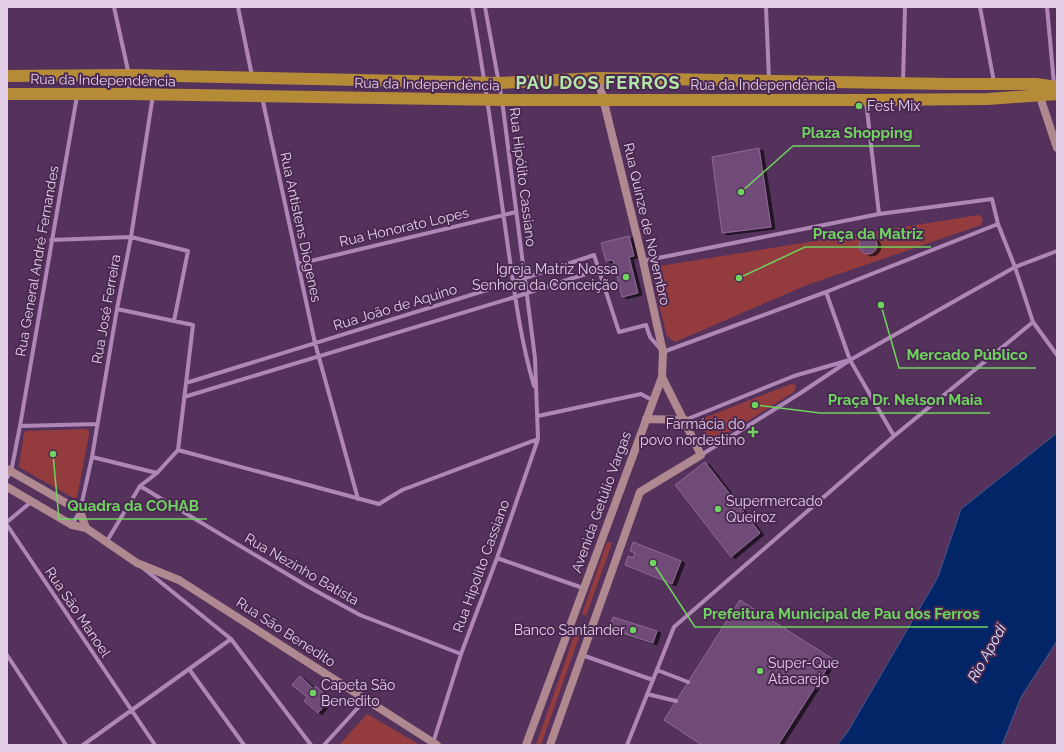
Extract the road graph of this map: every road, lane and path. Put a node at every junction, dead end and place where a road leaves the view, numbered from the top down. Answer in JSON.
{"nodes":[{"id":1,"x":114,"y":7,"type":"edge"},
{"id":2,"x":238,"y":7,"type":"edge"},
{"id":3,"x":472,"y":7,"type":"edge"},
{"id":4,"x":485,"y":7,"type":"edge"},
{"id":5,"x":766,"y":7,"type":"edge"},
{"id":6,"x":905,"y":7,"type":"edge"},
{"id":7,"x":980,"y":7,"type":"edge"},
{"id":8,"x":1047,"y":7,"type":"edge"},
{"id":9,"x":129,"y":75,"type":"junction"},
{"id":10,"x":7,"y":76,"type":"edge"},
{"id":11,"x":252,"y":77,"type":"junction"},
{"id":12,"x":598,"y":78,"type":"junction"},
{"id":13,"x":769,"y":80,"type":"junction"},
{"id":14,"x":486,"y":83,"type":"junction"},
{"id":15,"x":499,"y":83,"type":"junction"},
{"id":16,"x":903,"y":83,"type":"junction"},
{"id":17,"x":994,"y":84,"type":"junction"},
{"id":18,"x":1056,"y":89,"type":"edge"},
{"id":19,"x":1037,"y":90,"type":"junction"},
{"id":20,"x":7,"y":94,"type":"edge"},
{"id":21,"x":77,"y":94,"type":"junction"},
{"id":22,"x":129,"y":94,"type":"junction"},
{"id":23,"x":153,"y":95,"type":"junction"},
{"id":24,"x":262,"y":97,"type":"junction"},
{"id":25,"x":603,"y":99,"type":"junction"},
{"id":26,"x":488,"y":100,"type":"junction"},
{"id":27,"x":502,"y":100,"type":"junction"},
{"id":28,"x":866,"y":100,"type":"junction"},
{"id":29,"x":1057,"y":148,"type":"edge"},
{"id":30,"x":516,"y":212,"type":"junction"},
{"id":31,"x":879,"y":214,"type":"junction"},
{"id":32,"x":503,"y":215,"type":"junction"},
{"id":33,"x":998,"y":224,"type":"junction"},
{"id":34,"x":131,"y":237,"type":"junction"},
{"id":35,"x":51,"y":240,"type":"junction"},
{"id":36,"x":1057,"y":251,"type":"edge"},
{"id":37,"x":643,"y":261,"type":"junction"},
{"id":38,"x":298,"y":264,"type":"junction"},
{"id":39,"x":1016,"y":267,"type":"junction"},
{"id":40,"x":598,"y":270,"type":"junction"},
{"id":41,"x":525,"y":278,"type":"junction"},
{"id":42,"x":513,"y":282,"type":"junction"},
{"id":43,"x":826,"y":292,"type":"junction"},
{"id":44,"x":527,"y":293,"type":"junction"},
{"id":45,"x":515,"y":297,"type":"junction"},
{"id":46,"x":117,"y":309,"type":"junction"},
{"id":47,"x":174,"y":321,"type":"junction"},
{"id":48,"x":1033,"y":322,"type":"junction"},
{"id":49,"x":315,"y":343,"type":"junction"},
{"id":50,"x":663,"y":352,"type":"junction"},
{"id":51,"x":1057,"y":355,"type":"edge"},
{"id":52,"x":318,"y":356,"type":"junction"},
{"id":53,"x":850,"y":360,"type":"junction"},
{"id":54,"x":662,"y":377,"type":"junction"},
{"id":55,"x":186,"y":383,"type":"junction"},
{"id":56,"x":535,"y":392,"type":"junction"},
{"id":57,"x":184,"y":397,"type":"junction"},
{"id":58,"x":652,"y":400,"type":"junction"},
{"id":59,"x":538,"y":416,"type":"junction"},
{"id":60,"x":646,"y":419,"type":"junction"},
{"id":61,"x":684,"y":420,"type":"junction"},
{"id":62,"x":97,"y":424,"type":"junction"},
{"id":63,"x":20,"y":426,"type":"junction"},
{"id":64,"x":894,"y":436,"type":"junction"},
{"id":65,"x":538,"y":438,"type":"junction"},
{"id":66,"x":178,"y":450,"type":"junction"},
{"id":67,"x":700,"y":455,"type":"junction"},
{"id":68,"x":92,"y":457,"type":"junction"},
{"id":69,"x":8,"y":473,"type":"edge"},
{"id":70,"x":157,"y":473,"type":"junction"},
{"id":71,"x":140,"y":486,"type":"junction"},
{"id":72,"x":7,"y":487,"type":"edge"},
{"id":73,"x":358,"y":499,"type":"junction"},
{"id":74,"x":31,"y":502,"type":"junction"},
{"id":75,"x":80,"y":511,"type":"junction"},
{"id":76,"x":7,"y":524,"type":"edge"},
{"id":77,"x":72,"y":525,"type":"junction"},
{"id":78,"x":86,"y":528,"type":"junction"},
{"id":79,"x":107,"y":541,"type":"junction"},
{"id":80,"x":497,"y":558,"type":"junction"},
{"id":81,"x":137,"y":563,"type":"junction"},
{"id":82,"x":583,"y":588,"type":"junction"},
{"id":83,"x":231,"y":639,"type":"junction"},
{"id":84,"x":461,"y":654,"type":"junction"},
{"id":85,"x":7,"y":655,"type":"edge"},
{"id":86,"x":582,"y":655,"type":"junction"},
{"id":87,"x":189,"y":669,"type":"junction"},
{"id":88,"x":657,"y":670,"type":"junction"},
{"id":89,"x":653,"y":680,"type":"junction"},
{"id":90,"x":688,"y":682,"type":"dead end"},
{"id":91,"x":647,"y":694,"type":"junction"},
{"id":92,"x":366,"y":699,"type":"junction"},
{"id":93,"x":676,"y":701,"type":"dead end"},
{"id":94,"x":131,"y":711,"type":"junction"},
{"id":95,"x":434,"y":744,"type":"edge"},
{"id":96,"x":66,"y":745,"type":"edge"},
{"id":97,"x":83,"y":745,"type":"edge"},
{"id":98,"x":155,"y":745,"type":"edge"},
{"id":99,"x":244,"y":745,"type":"edge"},
{"id":100,"x":311,"y":745,"type":"edge"},
{"id":101,"x":324,"y":745,"type":"edge"},
{"id":102,"x":526,"y":745,"type":"edge"},
{"id":103,"x":550,"y":745,"type":"edge"},
{"id":104,"x":627,"y":745,"type":"edge"}],
"edges":[{"from":1,"to":9,"type":"street"},
{"from":2,"to":11,"type":"street"},
{"from":3,"to":14,"type":"street","name":"Rua Hipólito Cassiano"},
{"from":4,"to":15,"type":"street","name":"Rua Hipólito Cassiano"},
{"from":5,"to":13,"type":"street"},
{"from":6,"to":16,"type":"street"},
{"from":7,"to":17,"type":"street"},
{"from":8,"to":18,"type":"street"},
{"from":9,"to":10,"type":"highway","name":"Rua da Independência"},
{"from":9,"to":11,"type":"highway","name":"Rua da Independência"},
{"from":9,"to":22,"type":"street"},
{"from":11,"to":14,"type":"highway","name":"Rua da Independência"},
{"from":12,"to":13,"type":"highway","name":"Rua da Independência"},
{"from":12,"to":15,"type":"highway","name":"Rua da Independência"},
{"from":12,"to":25,"type":"main road","name":"Rua Quinze de Novembro"},
{"from":13,"to":16,"type":"highway","name":"Rua da Independência"},
{"from":14,"to":15,"type":"highway","name":"Rua da Independência"},
{"from":14,"to":26,"type":"street","name":"Rua Hipólito Cassiano"},
{"from":15,"to":27,"type":"street","name":"Rua Hipólito Cassiano"},
{"from":16,"to":17,"type":"highway","name":"Rua da Independência"},
{"from":17,"to":19,"type":"highway","name":"Rua da Independência"},
{"from":18,"to":19,"type":"highway"},
{"from":19,"to":28,"type":"highway","name":"Rua da Independência"},
{"from":19,"to":29,"type":"main road"},
{"from":20,"to":21,"type":"highway","name":"Rua da Independência"},
{"from":21,"to":22,"type":"highway","name":"Rua da Independência"},
{"from":21,"to":35,"type":"street","name":"Rua General André Fernandes"},
{"from":22,"to":23,"type":"highway","name":"Rua da Independência"},
{"from":23,"to":24,"type":"highway","name":"Rua da Independência"},
{"from":23,"to":34,"type":"street","name":"Rua José Ferreira"},
{"from":24,"to":26,"type":"highway","name":"Rua da Independência"},
{"from":24,"to":38,"type":"street","name":"Rua Antistens Diogenes"},
{"from":25,"to":27,"type":"highway","name":"Rua da Independência"},
{"from":25,"to":28,"type":"highway","name":"Rua da Independência"},
{"from":25,"to":37,"type":"main road","name":"Rua Quinze de Novembro"},
{"from":26,"to":27,"type":"highway","name":"Rua da Independência"},
{"from":26,"to":32,"type":"street","name":"Rua Hipólito Cassiano"},
{"from":27,"to":30,"type":"street","name":"Rua Hipólito Cassiano"},
{"from":28,"to":31,"type":"street"},
{"from":30,"to":32,"type":"street","name":"Rua Honorato Lopes"},
{"from":30,"to":41,"type":"street","name":"Rua Hipólito Cassiano"},
{"from":31,"to":33,"type":"street"},
{"from":31,"to":37,"type":"street"},
{"from":32,"to":38,"type":"street","name":"Rua Honorato Lopes"},
{"from":32,"to":42,"type":"street","name":"Rua Hipólito Cassiano"},
{"from":33,"to":39,"type":"street"},
{"from":33,"to":43,"type":"street"},
{"from":34,"to":35,"type":"street"},
{"from":34,"to":46,"type":"street","name":"Rua José Ferreira"},
{"from":34,"to":47,"type":"street"},
{"from":35,"to":63,"type":"street","name":"Rua General André Fernandes"},
{"from":36,"to":39,"type":"street"},
{"from":37,"to":50,"type":"main road","name":"Rua Quinze de Novembro"},
{"from":38,"to":49,"type":"street","name":"Rua Antistens Diogenes"},
{"from":39,"to":48,"type":"street"},
{"from":39,"to":53,"type":"street"},
{"from":40,"to":41,"type":"street","name":"Rua João de Aquino"},
{"from":40,"to":44,"type":"street","name":"Rua João de Aquino"},
{"from":40,"to":50,"type":"street"},
{"from":41,"to":42,"type":"street","name":"Rua João de Aquino"},
{"from":41,"to":44,"type":"street","name":"Rua Hipólito Cassiano"},
{"from":42,"to":45,"type":"street","name":"Rua Hipólito Cassiano"},
{"from":42,"to":49,"type":"street","name":"Rua João de Aquino"},
{"from":43,"to":50,"type":"street"},
{"from":43,"to":53,"type":"street"},
{"from":44,"to":45,"type":"street","name":"Rua João de Aquino"},
{"from":44,"to":56,"type":"street","name":"Rua Hipólito Cassiano"},
{"from":45,"to":52,"type":"street","name":"Rua João de Aquino"},
{"from":45,"to":56,"type":"street","name":"Rua Hipólito Cassiano"},
{"from":46,"to":47,"type":"street"},
{"from":46,"to":62,"type":"street","name":"Rua José Ferreira"},
{"from":47,"to":55,"type":"street"},
{"from":48,"to":51,"type":"street"},
{"from":48,"to":64,"type":"street"},
{"from":49,"to":52,"type":"street","name":"Rua Antistens Diogenes"},
{"from":49,"to":55,"type":"street","name":"Rua João de Aquino"},
{"from":50,"to":54,"type":"main road","name":"Rua Quinze de Novembro"},
{"from":52,"to":57,"type":"street","name":"Rua João de Aquino"},
{"from":52,"to":73,"type":"street","name":"Rua Antistens Diogenes"},
{"from":53,"to":61,"type":"street"},
{"from":53,"to":64,"type":"street"},
{"from":53,"to":67,"type":"street"},
{"from":54,"to":58,"type":"main road","name":"Avenida Getúlio Vargas"},
{"from":54,"to":61,"type":"main road"},
{"from":55,"to":57,"type":"street"},
{"from":56,"to":59,"type":"street","name":"Rua Hipolito Cassiano"},
{"from":57,"to":66,"type":"street"},
{"from":58,"to":59,"type":"street"},
{"from":58,"to":60,"type":"main road","name":"Avenida Getúlio Vargas"},
{"from":59,"to":65,"type":"street","name":"Rua Hipolito Cassiano"},
{"from":60,"to":61,"type":"main road"},
{"from":60,"to":82,"type":"main road","name":"Avenida Getúlio Vargas"},
{"from":61,"to":67,"type":"main road"},
{"from":62,"to":63,"type":"street"},
{"from":62,"to":68,"type":"street","name":"Rua José Ferreira"},
{"from":63,"to":69,"type":"street","name":"Rua General André Fernandes"},
{"from":64,"to":88,"type":"street"},
{"from":65,"to":73,"type":"street"},
{"from":65,"to":80,"type":"street","name":"Rua Hipolito Cassiano"},
{"from":66,"to":70,"type":"street"},
{"from":66,"to":73,"type":"street"},
{"from":67,"to":86,"type":"main road"},
{"from":68,"to":70,"type":"street"},
{"from":68,"to":75,"type":"street","name":"Rua José Ferreira"},
{"from":69,"to":75,"type":"main road"},
{"from":70,"to":71,"type":"street"},
{"from":71,"to":79,"type":"street"},
{"from":71,"to":84,"type":"street","name":"Rua Nezinho Batista"},
{"from":72,"to":74,"type":"main road","name":"Rua São Benedito"},
{"from":74,"to":76,"type":"street"},
{"from":74,"to":77,"type":"main road","name":"Rua São Benedito"},
{"from":75,"to":77,"type":"street","name":"Rua José Ferreira"},
{"from":75,"to":78,"type":"main road"},
{"from":76,"to":94,"type":"street","name":"Rua São Manoel"},
{"from":77,"to":78,"type":"main road","name":"Rua São Benedito"},
{"from":78,"to":79,"type":"main road","name":"Rua São Benedito"},
{"from":79,"to":81,"type":"main road","name":"Rua São Benedito"},
{"from":80,"to":82,"type":"street"},
{"from":80,"to":84,"type":"street","name":"Rua Hipolito Cassiano"},
{"from":81,"to":83,"type":"street"},
{"from":81,"to":92,"type":"main road","name":"Rua São Benedito"},
{"from":82,"to":102,"type":"main road","name":"Avenida Getúlio Vargas"},
{"from":83,"to":87,"type":"street"},
{"from":83,"to":100,"type":"street"},
{"from":84,"to":95,"type":"street","name":"Rua Hipolito Cassiano"},
{"from":85,"to":96,"type":"street"},
{"from":86,"to":89,"type":"street"},
{"from":86,"to":103,"type":"main road"},
{"from":87,"to":94,"type":"street"},
{"from":87,"to":99,"type":"street"},
{"from":88,"to":89,"type":"street"},
{"from":88,"to":90,"type":"street"},
{"from":89,"to":91,"type":"street"},
{"from":91,"to":93,"type":"street"},
{"from":91,"to":104,"type":"street"},
{"from":92,"to":95,"type":"main road","name":"Rua São Benedito"},
{"from":92,"to":101,"type":"street"},
{"from":94,"to":97,"type":"street"},
{"from":94,"to":98,"type":"street","name":"Rua São Manoel"}]}
